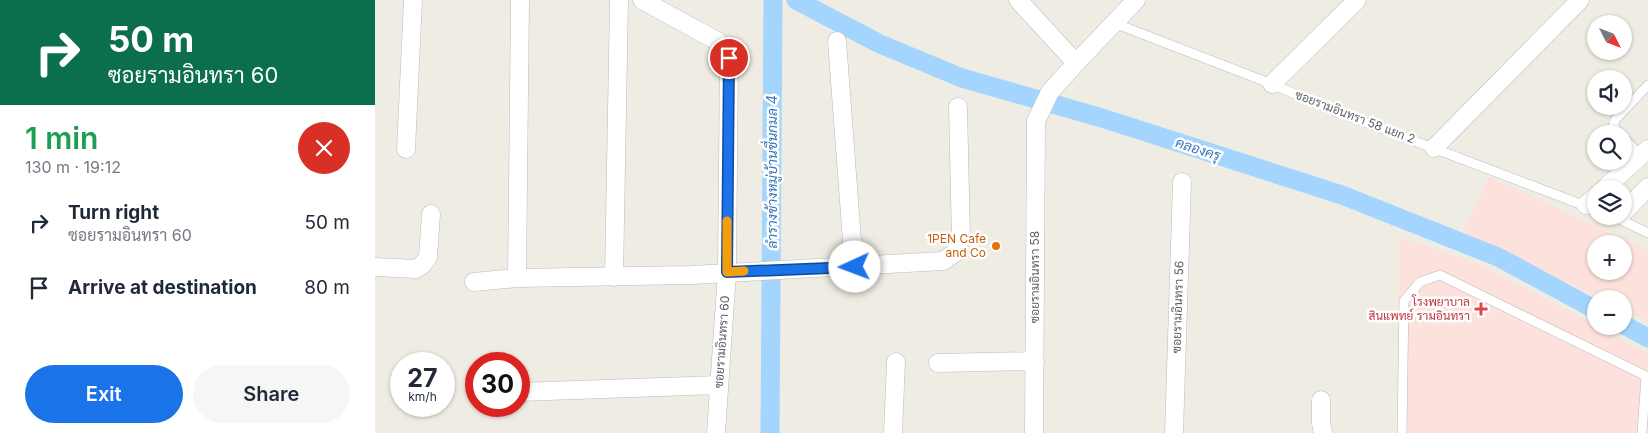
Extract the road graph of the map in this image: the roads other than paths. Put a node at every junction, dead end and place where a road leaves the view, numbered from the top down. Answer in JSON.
{"nodes":[{"id":1,"x":413,"y":0,"type":"edge"},
{"id":2,"x":520,"y":0,"type":"edge"},
{"id":3,"x":619,"y":0,"type":"edge"},
{"id":4,"x":642,"y":0,"type":"edge"},
{"id":5,"x":1018,"y":0,"type":"edge"},
{"id":6,"x":1136,"y":0,"type":"edge"},
{"id":7,"x":1357,"y":0,"type":"edge"},
{"id":8,"x":1580,"y":0,"type":"edge"},
{"id":9,"x":1113,"y":23,"type":"junction"},
{"id":10,"x":837,"y":41,"type":"dead end"},
{"id":11,"x":1076,"y":63,"type":"junction"},
{"id":12,"x":1272,"y":84,"type":"junction"},
{"id":13,"x":1648,"y":86,"type":"edge"},
{"id":14,"x":958,"y":107,"type":"dead end"},
{"id":15,"x":1613,"y":125,"type":"edge"},
{"id":16,"x":1632,"y":144,"type":"edge"},
{"id":17,"x":1434,"y":148,"type":"junction"},
{"id":18,"x":406,"y":149,"type":"dead end"},
{"id":19,"x":1644,"y":153,"type":"edge"},
{"id":20,"x":1614,"y":180,"type":"edge"},
{"id":21,"x":1181,"y":182,"type":"dead end"},
{"id":22,"x":1648,"y":187,"type":"edge"},
{"id":23,"x":1587,"y":202,"type":"edge"},
{"id":24,"x":1632,"y":203,"type":"edge"},
{"id":25,"x":431,"y":214,"type":"dead end"},
{"id":26,"x":1632,"y":224,"type":"edge"},
{"id":27,"x":1648,"y":233,"type":"edge"},
{"id":28,"x":375,"y":267,"type":"edge"},
{"id":29,"x":855,"y":267,"type":"junction"},
{"id":30,"x":727,"y":272,"type":"junction"},
{"id":31,"x":614,"y":276,"type":"junction"},
{"id":32,"x":517,"y":278,"type":"junction"},
{"id":33,"x":473,"y":282,"type":"dead end"},
{"id":34,"x":1035,"y":361,"type":"junction"},
{"id":35,"x":896,"y":362,"type":"dead end"},
{"id":36,"x":938,"y":363,"type":"dead end"},
{"id":37,"x":719,"y":385,"type":"junction"},
{"id":38,"x":530,"y":392,"type":"edge"},
{"id":39,"x":1321,"y":400,"type":"dead end"},
{"id":40,"x":716,"y":433,"type":"edge"},
{"id":41,"x":893,"y":433,"type":"edge"},
{"id":42,"x":1034,"y":433,"type":"edge"},
{"id":43,"x":1174,"y":433,"type":"edge"},
{"id":44,"x":1323,"y":433,"type":"edge"},
{"id":45,"x":1402,"y":433,"type":"edge"},
{"id":46,"x":1642,"y":433,"type":"edge"}],
"edges":[{"from":1,"to":18,"type":"street"},
{"from":2,"to":32,"type":"street"},
{"from":3,"to":31,"type":"street"},
{"from":4,"to":30,"type":"street","name":"ซอยรามอินทรา 60"},
{"from":5,"to":11,"type":"street"},
{"from":6,"to":9,"type":"street"},
{"from":7,"to":12,"type":"street"},
{"from":8,"to":17,"type":"street"},
{"from":9,"to":11,"type":"street"},
{"from":9,"to":12,"type":"lane","name":"ซอยรามอินทรา 58 แยก 2"},
{"from":10,"to":29,"type":"street"},
{"from":11,"to":34,"type":"street","name":"ซอยรามอินทรา 58"},
{"from":12,"to":17,"type":"lane","name":"ซอยรามอินทรา 58 แยก 2"},
{"from":13,"to":15,"type":"lane"},
{"from":14,"to":29,"type":"street"},
{"from":16,"to":19,"type":"lane"},
{"from":17,"to":23,"type":"lane","name":"ซอยรามอินทรา 58 แยก 2"},
{"from":19,"to":20,"type":"street"},
{"from":21,"to":43,"type":"street","name":"ซอยรามอินทรา 56"},
{"from":22,"to":24,"type":"street"},
{"from":25,"to":28,"type":"street"},
{"from":26,"to":27,"type":"lane"},
{"from":29,"to":30,"type":"street"},
{"from":30,"to":31,"type":"street"},
{"from":30,"to":37,"type":"street","name":"ซอยรามอินทรา 60"},
{"from":31,"to":32,"type":"street"},
{"from":32,"to":33,"type":"street"},
{"from":34,"to":36,"type":"street"},
{"from":34,"to":42,"type":"street","name":"ซอยรามอินทรา 58"},
{"from":35,"to":41,"type":"street"},
{"from":37,"to":38,"type":"street"},
{"from":37,"to":40,"type":"street","name":"ซอยรามอินทรา 60"},
{"from":39,"to":44,"type":"street"},
{"from":45,"to":46,"type":"lane"}]}
